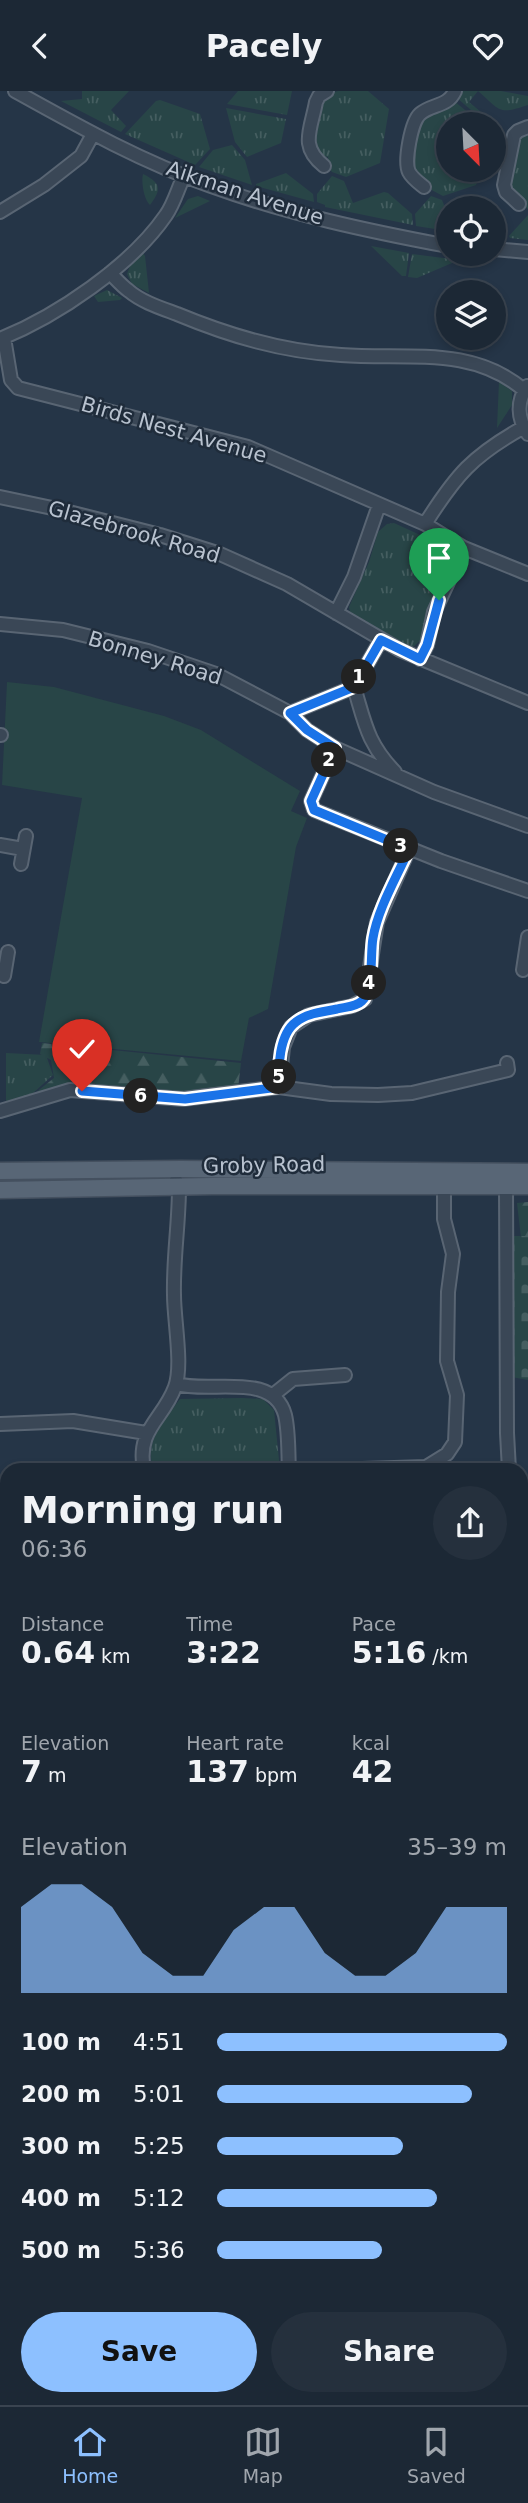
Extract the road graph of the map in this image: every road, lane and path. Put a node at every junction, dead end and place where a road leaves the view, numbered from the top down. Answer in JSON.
{"nodes":[{"id":1,"x":15,"y":91,"type":"edge"},
{"id":2,"x":327,"y":91,"type":"edge"},
{"id":3,"x":455,"y":91,"type":"edge"},
{"id":4,"x":528,"y":127,"type":"edge"},
{"id":5,"x":93,"y":134,"type":"junction"},
{"id":6,"x":324,"y":166,"type":"dead end"},
{"id":7,"x":184,"y":176,"type":"junction"},
{"id":8,"x":424,"y":187,"type":"dead end"},
{"id":9,"x":519,"y":204,"type":"dead end"},
{"id":10,"x":0,"y":212,"type":"edge"},
{"id":11,"x":436,"y":244,"type":"edge"},
{"id":12,"x":506,"y":251,"type":"edge"},
{"id":13,"x":528,"y":252,"type":"edge"},
{"id":14,"x":110,"y":273,"type":"junction"},
{"id":15,"x":2,"y":339,"type":"edge"},
{"id":16,"x":526,"y":388,"type":"edge"},
{"id":17,"x":526,"y":431,"type":"edge"},
{"id":18,"x":0,"y":497,"type":"edge"},
{"id":19,"x":379,"y":505,"type":"junction"},
{"id":20,"x":425,"y":524,"type":"junction"},
{"id":21,"x":464,"y":548,"type":"junction"},
{"id":22,"x":528,"y":574,"type":"edge"},
{"id":23,"x":336,"y":613,"type":"junction"},
{"id":24,"x":0,"y":624,"type":"edge"},
{"id":25,"x":381,"y":640,"type":"junction"},
{"id":26,"x":420,"y":659,"type":"junction"},
{"id":27,"x":354,"y":687,"type":"junction"},
{"id":28,"x":528,"y":703,"type":"edge"},
{"id":29,"x":290,"y":713,"type":"junction"},
{"id":30,"x":335,"y":748,"type":"junction"},
{"id":31,"x":401,"y":777,"type":"junction"},
{"id":32,"x":528,"y":826,"type":"edge"},
{"id":33,"x":26,"y":836,"type":"dead end"},
{"id":34,"x":0,"y":845,"type":"edge"},
{"id":35,"x":23,"y":849,"type":"junction"},
{"id":36,"x":409,"y":849,"type":"junction"},
{"id":37,"x":21,"y":864,"type":"dead end"},
{"id":38,"x":528,"y":891,"type":"edge"},
{"id":39,"x":528,"y":937,"type":"edge"},
{"id":40,"x":8,"y":950,"type":"edge"},
{"id":41,"x":523,"y":969,"type":"dead end"},
{"id":42,"x":4,"y":976,"type":"dead end"},
{"id":43,"x":507,"y":1063,"type":"dead end"},
{"id":44,"x":279,"y":1087,"type":"junction"},
{"id":45,"x":0,"y":1111,"type":"edge"},
{"id":46,"x":172,"y":1169,"type":"junction"},
{"id":47,"x":0,"y":1171,"type":"edge"},
{"id":48,"x":528,"y":1172,"type":"edge"},
{"id":49,"x":444,"y":1185,"type":"junction"},
{"id":50,"x":506,"y":1186,"type":"junction"},
{"id":51,"x":528,"y":1186,"type":"edge"},
{"id":52,"x":179,"y":1187,"type":"junction"},
{"id":53,"x":0,"y":1190,"type":"edge"},
{"id":54,"x":345,"y":1375,"type":"dead end"},
{"id":55,"x":176,"y":1384,"type":"junction"},
{"id":56,"x":273,"y":1395,"type":"junction"},
{"id":57,"x":0,"y":1424,"type":"edge"},
{"id":58,"x":146,"y":1433,"type":"junction"},
{"id":59,"x":143,"y":1463,"type":"edge"},
{"id":60,"x":288,"y":1463,"type":"edge"},
{"id":61,"x":442,"y":1463,"type":"edge"},
{"id":62,"x":509,"y":1463,"type":"edge"}],
"edges":[{"from":1,"to":5,"type":"street","name":"Aikman Avenue"},
{"from":2,"to":6,"type":"street"},
{"from":3,"to":8,"type":"street"},
{"from":4,"to":9,"type":"street"},
{"from":5,"to":7,"type":"street","name":"Aikman Avenue"},
{"from":5,"to":10,"type":"street"},
{"from":7,"to":11,"type":"street","name":"Aikman Avenue"},
{"from":7,"to":14,"type":"street"},
{"from":12,"to":13,"type":"street"},
{"from":14,"to":15,"type":"street"},
{"from":14,"to":16,"type":"street"},
{"from":15,"to":19,"type":"street","name":"Birds Nest Avenue"},
{"from":16,"to":17,"type":"street"},
{"from":17,"to":20,"type":"street"},
{"from":18,"to":23,"type":"street","name":"Glazebrook Road"},
{"from":19,"to":20,"type":"street","name":"Birds Nest Avenue"},
{"from":19,"to":23,"type":"street"},
{"from":20,"to":21,"type":"street","name":"Birds Nest Avenue"},
{"from":21,"to":22,"type":"street","name":"Birds Nest Avenue"},
{"from":21,"to":26,"type":"street"},
{"from":23,"to":25,"type":"street","name":"Glazebrook Road"},
{"from":24,"to":29,"type":"street","name":"Bonney Road"},
{"from":25,"to":26,"type":"street","name":"Glazebrook Road"},
{"from":25,"to":27,"type":"street"},
{"from":26,"to":28,"type":"street","name":"Glazebrook Road"},
{"from":27,"to":29,"type":"street"},
{"from":27,"to":31,"type":"street"},
{"from":29,"to":30,"type":"street","name":"Bonney Road"},
{"from":30,"to":31,"type":"street","name":"Bonney Road"},
{"from":30,"to":36,"type":"street"},
{"from":31,"to":32,"type":"street","name":"Bonney Road"},
{"from":33,"to":35,"type":"street"},
{"from":34,"to":35,"type":"street"},
{"from":35,"to":37,"type":"street"},
{"from":36,"to":38,"type":"street"},
{"from":36,"to":44,"type":"street"},
{"from":39,"to":41,"type":"street"},
{"from":40,"to":42,"type":"street"},
{"from":43,"to":44,"type":"street"},
{"from":44,"to":45,"type":"street"},
{"from":46,"to":47,"type":"main road","name":"Groby Road"},
{"from":46,"to":48,"type":"main road","name":"Groby Road"},
{"from":46,"to":52,"type":"street"},
{"from":49,"to":50,"type":"main road","name":"Groby Road"},
{"from":49,"to":52,"type":"main road","name":"Groby Road"},
{"from":49,"to":61,"type":"street"},
{"from":50,"to":51,"type":"main road","name":"Groby Road"},
{"from":50,"to":62,"type":"street"},
{"from":52,"to":53,"type":"main road","name":"Groby Road"},
{"from":52,"to":55,"type":"street"},
{"from":54,"to":56,"type":"street"},
{"from":55,"to":56,"type":"street"},
{"from":55,"to":58,"type":"street"},
{"from":56,"to":60,"type":"street"},
{"from":57,"to":58,"type":"street"},
{"from":58,"to":59,"type":"street"}]}
